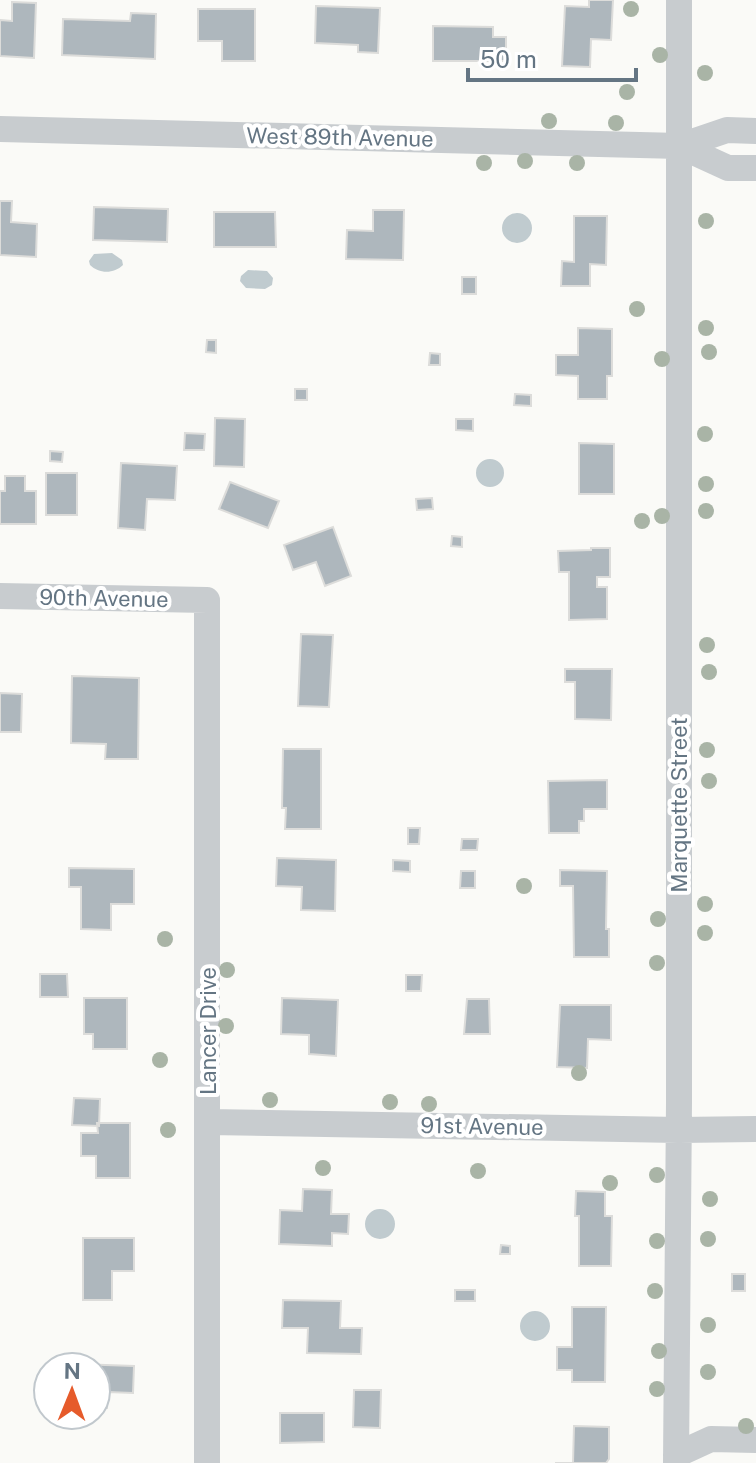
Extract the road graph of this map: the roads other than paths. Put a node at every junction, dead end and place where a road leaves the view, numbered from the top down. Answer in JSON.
{"nodes":[{"id":1,"x":679,"y":0,"type":"edge"},
{"id":2,"x":0,"y":129,"type":"edge"},
{"id":3,"x":756,"y":131,"type":"edge"},
{"id":4,"x":680,"y":146,"type":"junction"},
{"id":5,"x":756,"y":168,"type":"edge"},
{"id":6,"x":0,"y":596,"type":"edge"},
{"id":7,"x":207,"y":600,"type":"joint"},
{"id":8,"x":208,"y":1122,"type":"junction"},
{"id":9,"x":756,"y":1129,"type":"edge"},
{"id":10,"x":679,"y":1130,"type":"junction"},
{"id":11,"x":756,"y":1440,"type":"edge"},
{"id":12,"x":680,"y":1460,"type":"edge"},
{"id":13,"x":207,"y":1463,"type":"edge"}],
"edges":[{"from":1,"to":4,"type":"street","name":"Marquette Street"},
{"from":2,"to":4,"type":"street","name":"West 89th Avenue"},
{"from":3,"to":4,"type":"street","name":"West 89th Avenue"},
{"from":4,"to":5,"type":"street","name":"West 89th Avenue"},
{"from":4,"to":10,"type":"street","name":"Marquette Street"},
{"from":6,"to":7,"type":"street","name":"90th Avenue"},
{"from":7,"to":8,"type":"street","name":"Lancer Drive"},
{"from":8,"to":10,"type":"street","name":"91st Avenue"},
{"from":8,"to":13,"type":"street","name":"Lancer Drive"},
{"from":9,"to":10,"type":"street","name":"91st Avenue"},
{"from":10,"to":12,"type":"street","name":"Marquette Street"},
{"from":11,"to":12,"type":"street"}]}
